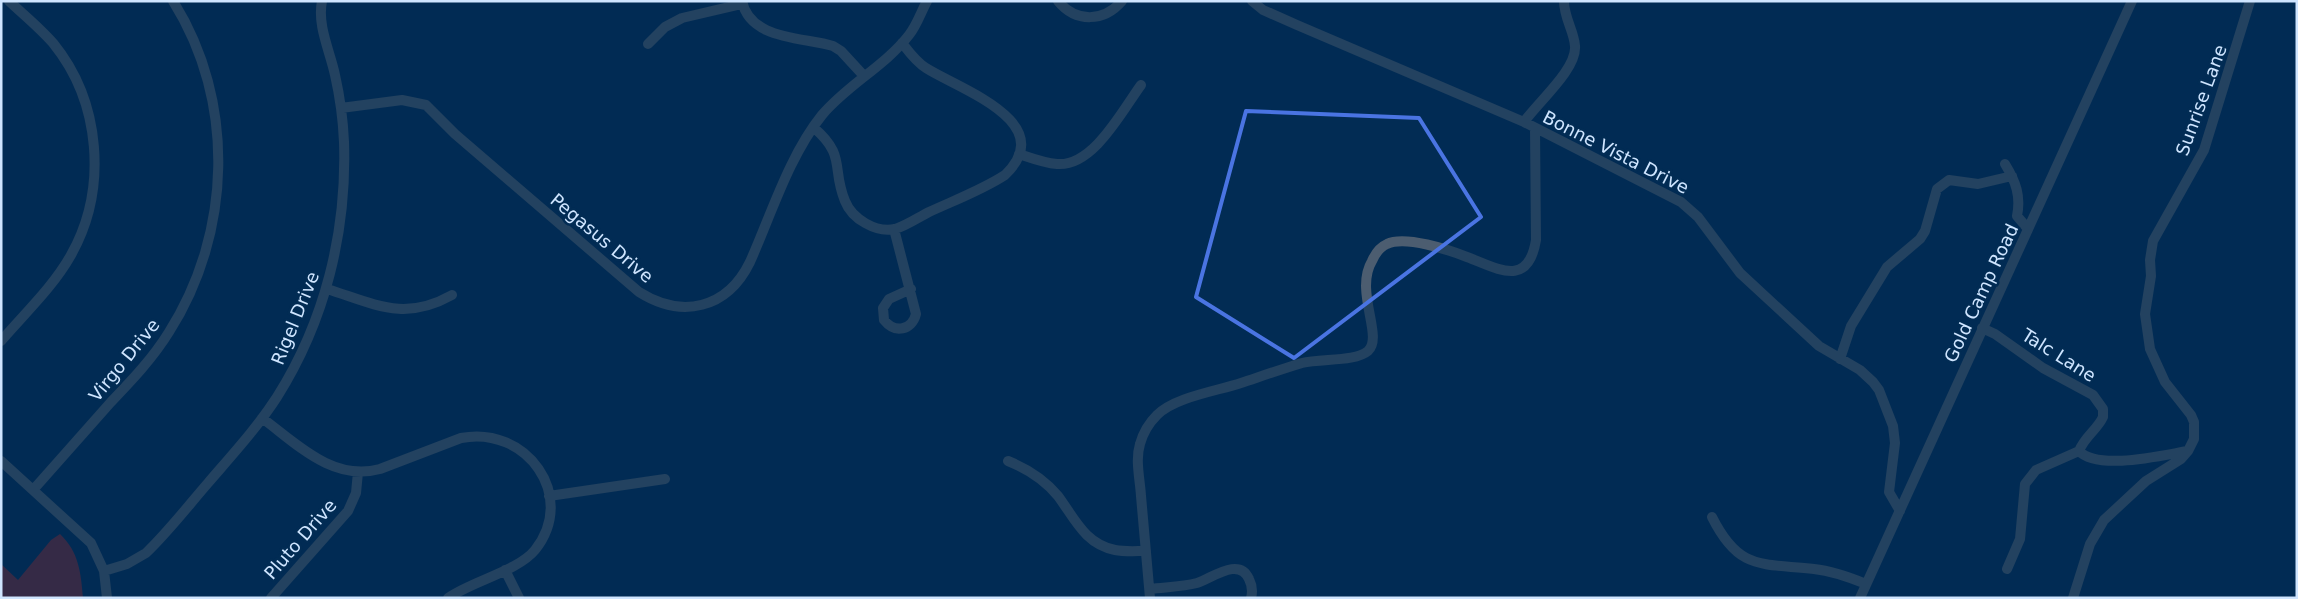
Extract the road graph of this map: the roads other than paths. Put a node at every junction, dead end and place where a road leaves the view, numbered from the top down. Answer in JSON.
{"nodes":[{"id":1,"x":9,"y":1,"type":"edge"},
{"id":2,"x":173,"y":1,"type":"edge"},
{"id":3,"x":322,"y":1,"type":"edge"},
{"id":4,"x":927,"y":1,"type":"edge"},
{"id":5,"x":1058,"y":1,"type":"edge"},
{"id":6,"x":1122,"y":1,"type":"edge"},
{"id":7,"x":1252,"y":1,"type":"edge"},
{"id":8,"x":1564,"y":1,"type":"edge"},
{"id":9,"x":2132,"y":1,"type":"edge"},
{"id":10,"x":2250,"y":1,"type":"edge"},
{"id":11,"x":742,"y":2,"type":"edge"},
{"id":12,"x":648,"y":44,"type":"dead end"},
{"id":13,"x":902,"y":44,"type":"junction"},
{"id":14,"x":864,"y":76,"type":"junction"},
{"id":15,"x":1141,"y":85,"type":"dead end"},
{"id":16,"x":341,"y":108,"type":"junction"},
{"id":17,"x":1524,"y":122,"type":"junction"},
{"id":18,"x":813,"y":127,"type":"junction"},
{"id":19,"x":1535,"y":129,"type":"junction"},
{"id":20,"x":1019,"y":154,"type":"junction"},
{"id":21,"x":2005,"y":164,"type":"dead end"},
{"id":22,"x":2012,"y":176,"type":"junction"},
{"id":23,"x":894,"y":229,"type":"junction"},
{"id":24,"x":2028,"y":229,"type":"junction"},
{"id":25,"x":327,"y":289,"type":"junction"},
{"id":26,"x":911,"y":289,"type":"dead end"},
{"id":27,"x":452,"y":294,"type":"dead end"},
{"id":28,"x":1982,"y":328,"type":"junction"},
{"id":29,"x":1,"y":341,"type":"edge"},
{"id":30,"x":1840,"y":359,"type":"junction"},
{"id":31,"x":262,"y":418,"type":"junction"},
{"id":32,"x":2079,"y":451,"type":"junction"},
{"id":33,"x":2188,"y":451,"type":"junction"},
{"id":34,"x":1,"y":461,"type":"edge"},
{"id":35,"x":1008,"y":461,"type":"dead end"},
{"id":36,"x":358,"y":472,"type":"junction"},
{"id":37,"x":665,"y":479,"type":"dead end"},
{"id":38,"x":33,"y":490,"type":"junction"},
{"id":39,"x":549,"y":496,"type":"junction"},
{"id":40,"x":1900,"y":511,"type":"junction"},
{"id":41,"x":1712,"y":517,"type":"dead end"},
{"id":42,"x":1146,"y":551,"type":"junction"},
{"id":43,"x":2007,"y":569,"type":"dead end"},
{"id":44,"x":505,"y":570,"type":"junction"},
{"id":45,"x":104,"y":571,"type":"junction"},
{"id":46,"x":1866,"y":584,"type":"junction"},
{"id":47,"x":1150,"y":594,"type":"edge"},
{"id":48,"x":107,"y":598,"type":"edge"},
{"id":49,"x":271,"y":598,"type":"edge"},
{"id":50,"x":448,"y":598,"type":"edge"},
{"id":51,"x":520,"y":598,"type":"edge"},
{"id":52,"x":1251,"y":598,"type":"edge"},
{"id":53,"x":1860,"y":598,"type":"edge"},
{"id":54,"x":2073,"y":598,"type":"edge"}],
"edges":[{"from":1,"to":29,"type":"street"},
{"from":2,"to":38,"type":"street","name":"Virgo Drive"},
{"from":3,"to":16,"type":"street","name":"Rigel Drive"},
{"from":4,"to":13,"type":"street","name":"Pegasus Drive"},
{"from":5,"to":6,"type":"street"},
{"from":7,"to":17,"type":"street","name":"Bonne Vista Drive"},
{"from":8,"to":17,"type":"street"},
{"from":9,"to":24,"type":"street","name":"Gold Camp Road"},
{"from":10,"to":33,"type":"street","name":"Sunrise Lane"},
{"from":11,"to":12,"type":"street"},
{"from":11,"to":14,"type":"street"},
{"from":13,"to":14,"type":"street","name":"Pegasus Drive"},
{"from":13,"to":20,"type":"street"},
{"from":14,"to":18,"type":"street","name":"Pegasus Drive"},
{"from":15,"to":20,"type":"street"},
{"from":16,"to":18,"type":"street","name":"Pegasus Drive"},
{"from":16,"to":25,"type":"street","name":"Rigel Drive"},
{"from":17,"to":19,"type":"street","name":"Bonne Vista Drive"},
{"from":18,"to":23,"type":"street"},
{"from":19,"to":30,"type":"street","name":"Bonne Vista Drive"},
{"from":19,"to":42,"type":"street"},
{"from":20,"to":23,"type":"street"},
{"from":21,"to":22,"type":"street"},
{"from":22,"to":24,"type":"street"},
{"from":22,"to":30,"type":"street"},
{"from":23,"to":26,"type":"street"},
{"from":24,"to":28,"type":"street","name":"Gold Camp Road"},
{"from":25,"to":27,"type":"street"},
{"from":25,"to":31,"type":"street","name":"Rigel Drive"},
{"from":28,"to":32,"type":"street","name":"Talc Lane"},
{"from":28,"to":40,"type":"street","name":"Gold Camp Road"},
{"from":30,"to":40,"type":"street","name":"Bonne Vista Drive"},
{"from":31,"to":36,"type":"street"},
{"from":31,"to":45,"type":"street","name":"Rigel Drive"},
{"from":32,"to":33,"type":"street"},
{"from":32,"to":43,"type":"street"},
{"from":33,"to":54,"type":"street"},
{"from":34,"to":38,"type":"street"},
{"from":35,"to":42,"type":"street"},
{"from":36,"to":39,"type":"street"},
{"from":36,"to":49,"type":"street","name":"Pluto Drive"},
{"from":37,"to":39,"type":"street"},
{"from":38,"to":45,"type":"street"},
{"from":39,"to":44,"type":"street"},
{"from":40,"to":46,"type":"street","name":"Gold Camp Road"},
{"from":41,"to":46,"type":"street"},
{"from":42,"to":47,"type":"street"},
{"from":44,"to":50,"type":"street"},
{"from":44,"to":51,"type":"street"},
{"from":45,"to":48,"type":"street"},
{"from":46,"to":53,"type":"street","name":"Gold Camp Road"},
{"from":47,"to":52,"type":"street"}]}
